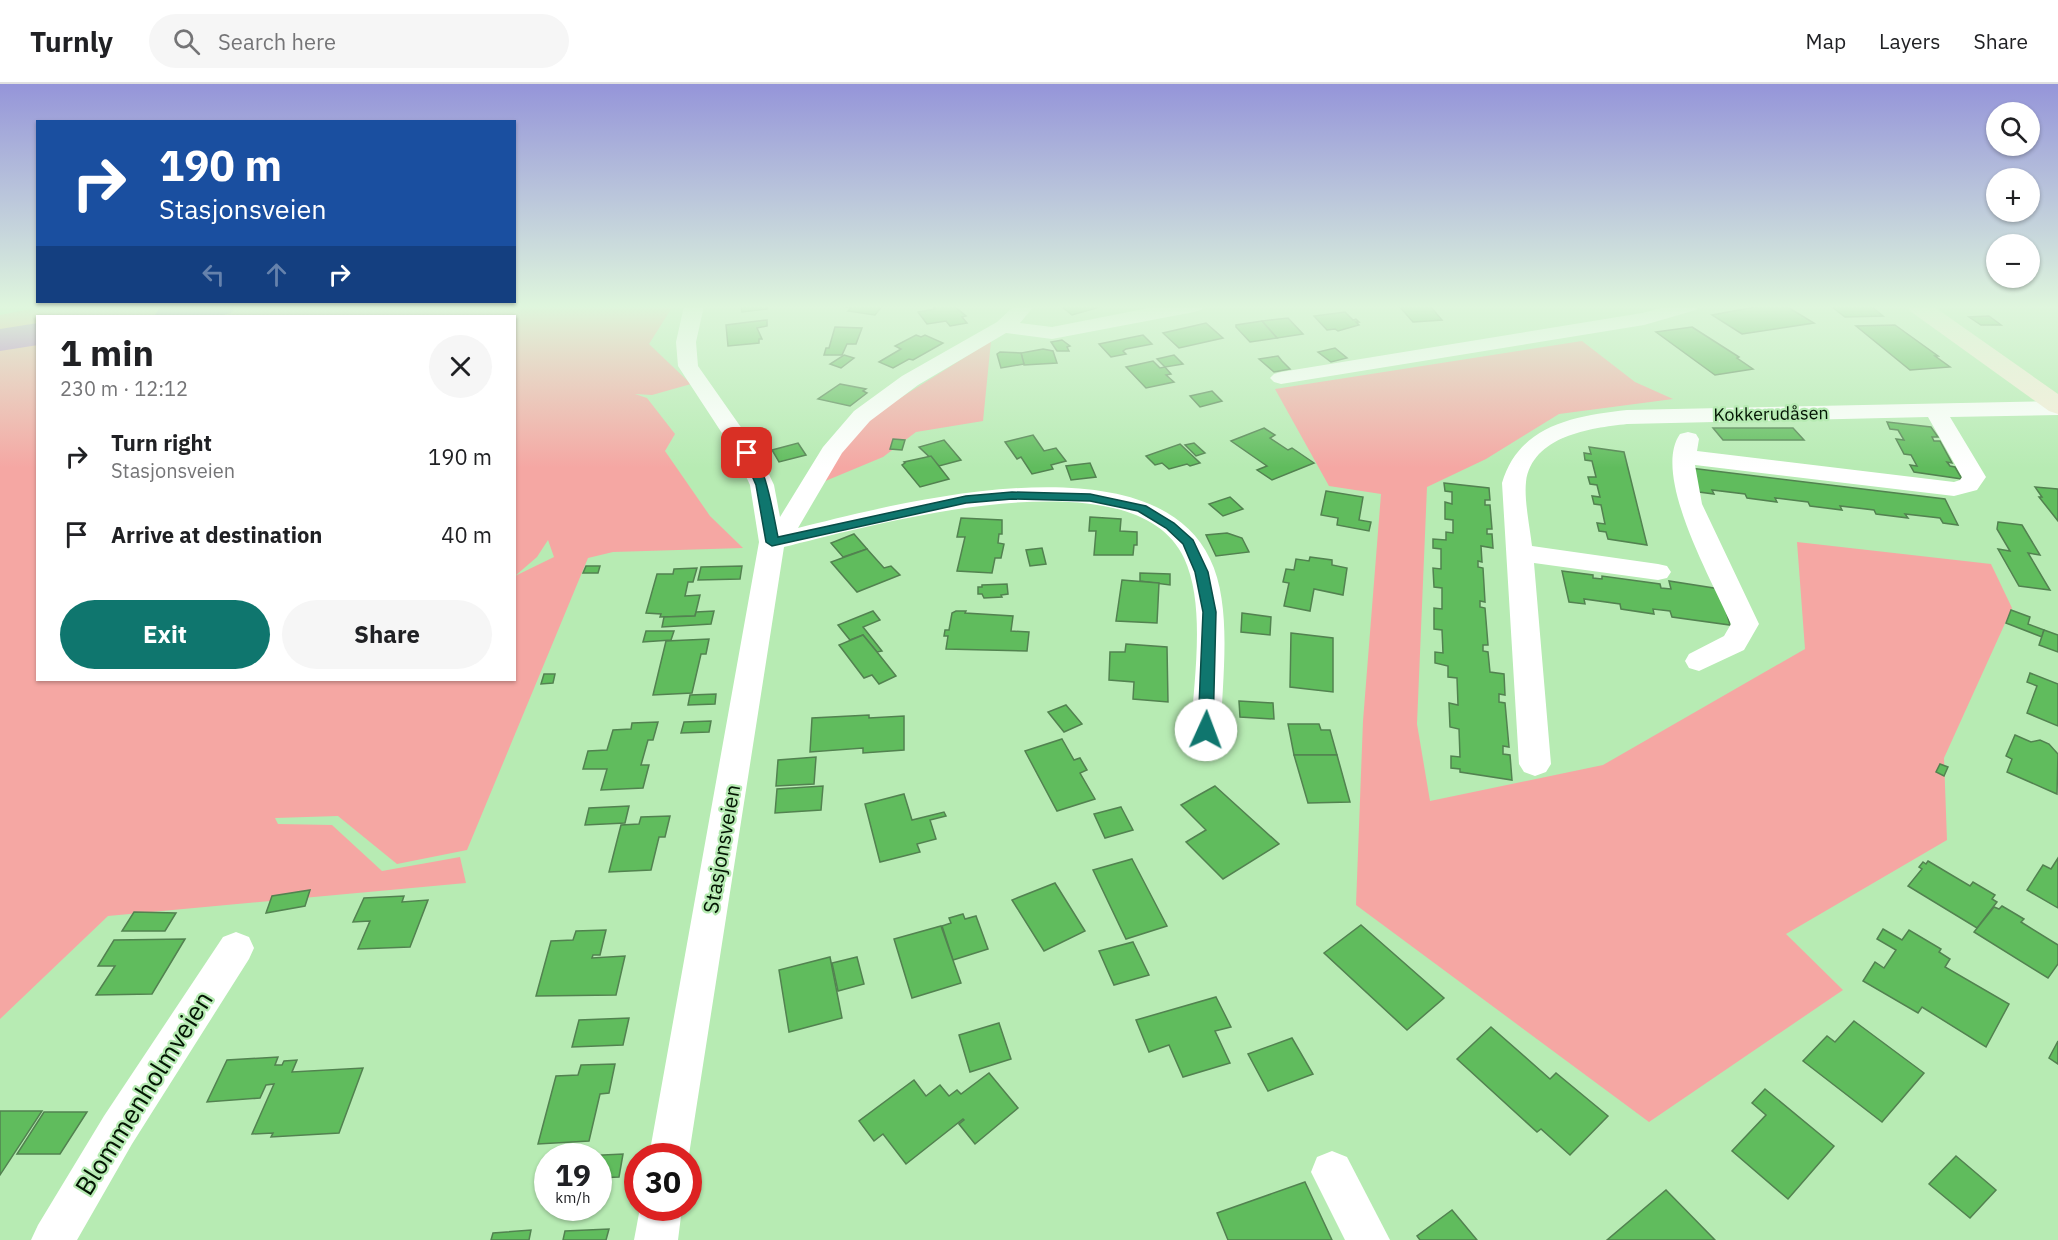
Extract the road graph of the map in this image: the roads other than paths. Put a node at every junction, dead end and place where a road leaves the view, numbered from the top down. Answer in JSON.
{"nodes":[{"id":1,"x":687,"y":360,"type":"edge"},
{"id":2,"x":947,"y":360,"type":"edge"},
{"id":3,"x":1392,"y":360,"type":"edge"},
{"id":4,"x":1993,"y":360,"type":"edge"},
{"id":5,"x":1281,"y":378,"type":"dead end"},
{"id":6,"x":2058,"y":407,"type":"edge"},
{"id":7,"x":1935,"y":410,"type":"junction"},
{"id":8,"x":1678,"y":416,"type":"junction"},
{"id":9,"x":1686,"y":457,"type":"junction"},
{"id":10,"x":772,"y":542,"type":"junction"},
{"id":11,"x":1521,"y":553,"type":"junction"},
{"id":12,"x":1658,"y":572,"type":"dead end"},
{"id":13,"x":1699,"y":661,"type":"dead end"},
{"id":14,"x":1206,"y":730,"type":"dead end"},
{"id":15,"x":1535,"y":764,"type":"dead end"},
{"id":16,"x":237,"y":948,"type":"dead end"},
{"id":17,"x":672,"y":1143,"type":"edge"},
{"id":18,"x":1332,"y":1172,"type":"dead end"},
{"id":19,"x":659,"y":1221,"type":"edge"},
{"id":20,"x":53,"y":1240,"type":"edge"},
{"id":21,"x":656,"y":1240,"type":"edge"},
{"id":22,"x":1368,"y":1240,"type":"edge"}],
"edges":[{"from":1,"to":10,"type":"street","name":"Stasjonsveien"},
{"from":2,"to":10,"type":"street"},
{"from":3,"to":5,"type":"street"},
{"from":4,"to":6,"type":"main road"},
{"from":6,"to":7,"type":"street","name":"Kokkerudåsen"},
{"from":7,"to":8,"type":"street","name":"Kokkerudåsen"},
{"from":7,"to":9,"type":"street"},
{"from":8,"to":9,"type":"street"},
{"from":8,"to":11,"type":"street","name":"Kokkerudåsen"},
{"from":9,"to":13,"type":"street"},
{"from":10,"to":14,"type":"street"},
{"from":10,"to":17,"type":"street","name":"Stasjonsveien"},
{"from":11,"to":12,"type":"street"},
{"from":11,"to":15,"type":"street"},
{"from":16,"to":20,"type":"street","name":"Blommenholmveien"},
{"from":18,"to":22,"type":"street"},
{"from":19,"to":21,"type":"street"}]}
